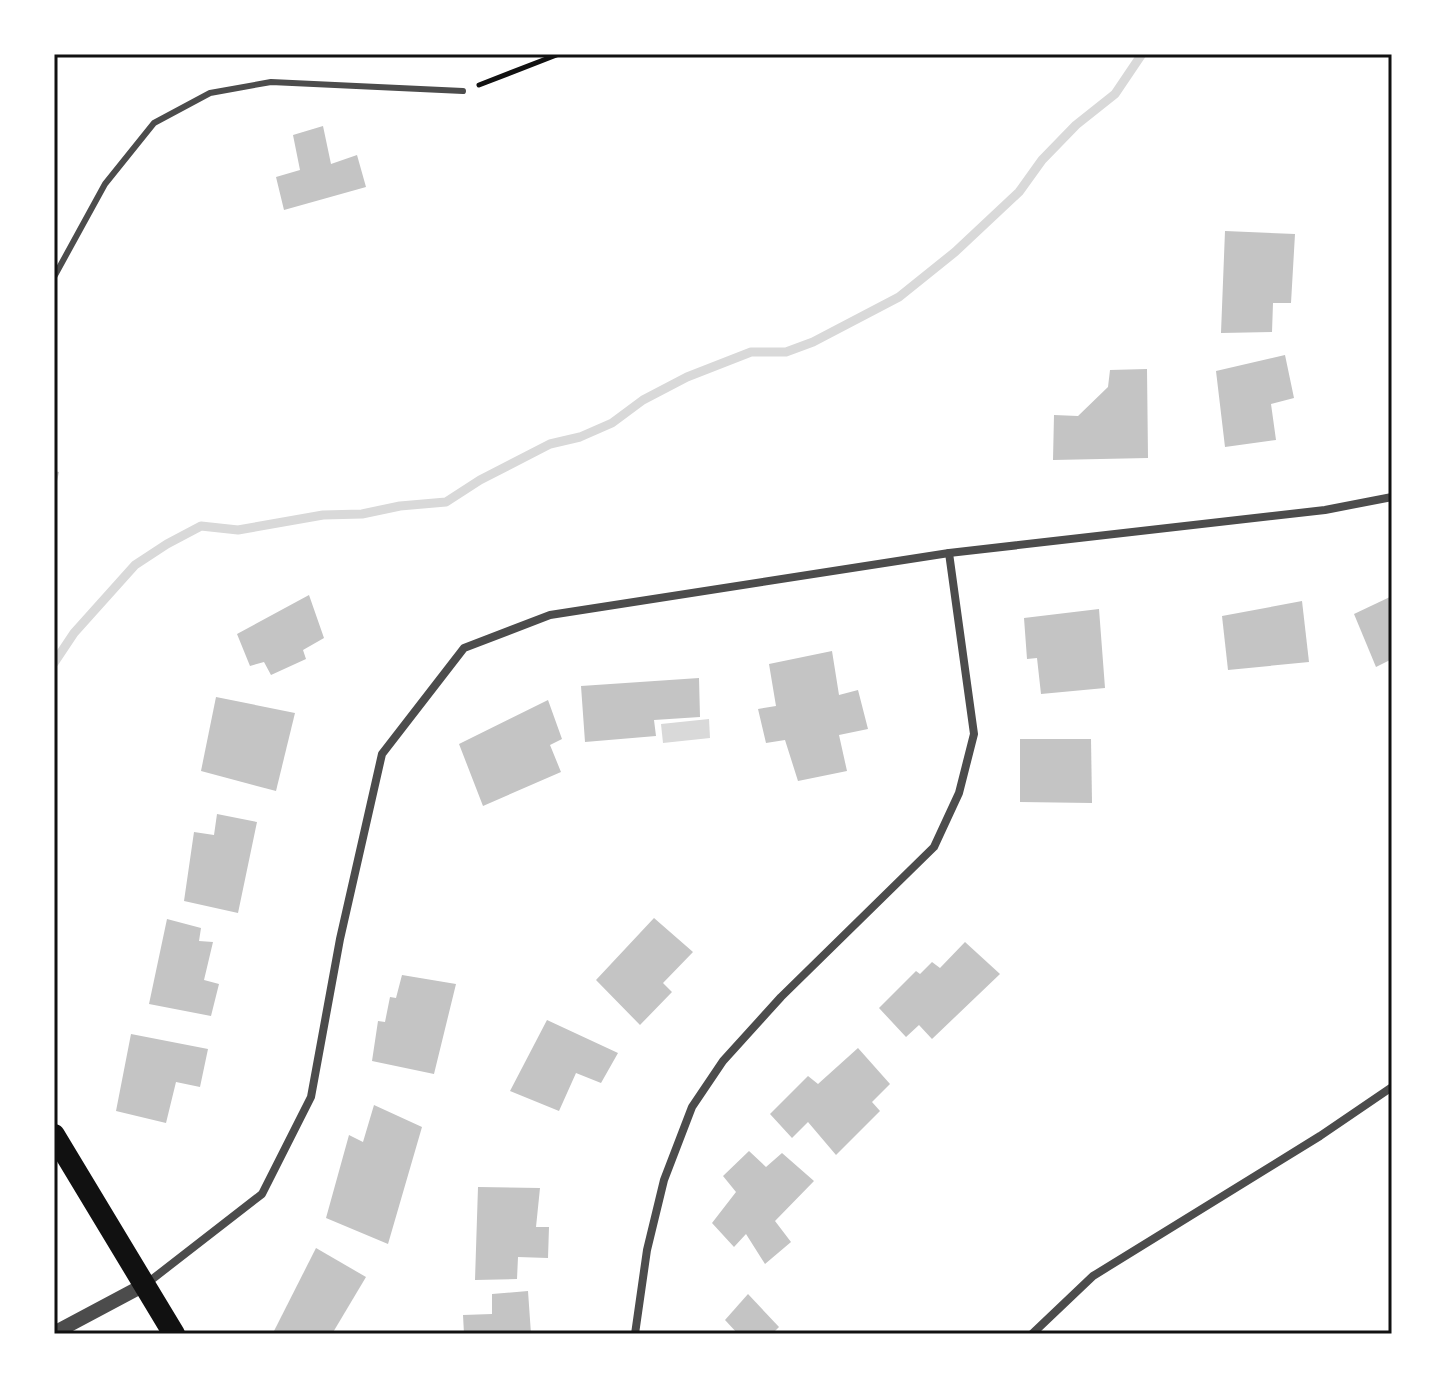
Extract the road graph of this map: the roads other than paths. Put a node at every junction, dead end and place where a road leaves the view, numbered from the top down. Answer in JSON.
{"nodes":[{"id":1,"x":463,"y":91,"type":"road end"},
{"id":2,"x":54,"y":277,"type":"edge"},
{"id":3,"x":1392,"y":497,"type":"edge"},
{"id":4,"x":949,"y":553,"type":"junction"},
{"id":5,"x":1392,"y":1087,"type":"edge"},
{"id":6,"x":54,"y":1135,"type":"edge"},
{"id":7,"x":146,"y":1284,"type":"junction"},
{"id":8,"x":54,"y":1333,"type":"edge"},
{"id":9,"x":174,"y":1334,"type":"edge"},
{"id":10,"x":635,"y":1334,"type":"edge"},
{"id":11,"x":1032,"y":1334,"type":"edge"}],
"edges":[{"from":1,"to":2,"type":"lane"},
{"from":3,"to":4,"type":"street"},
{"from":4,"to":7,"type":"street"},
{"from":4,"to":10,"type":"street"},
{"from":5,"to":11,"type":"street"},
{"from":6,"to":7,"type":"highway"},
{"from":7,"to":8,"type":"street"},
{"from":7,"to":9,"type":"highway"}]}
